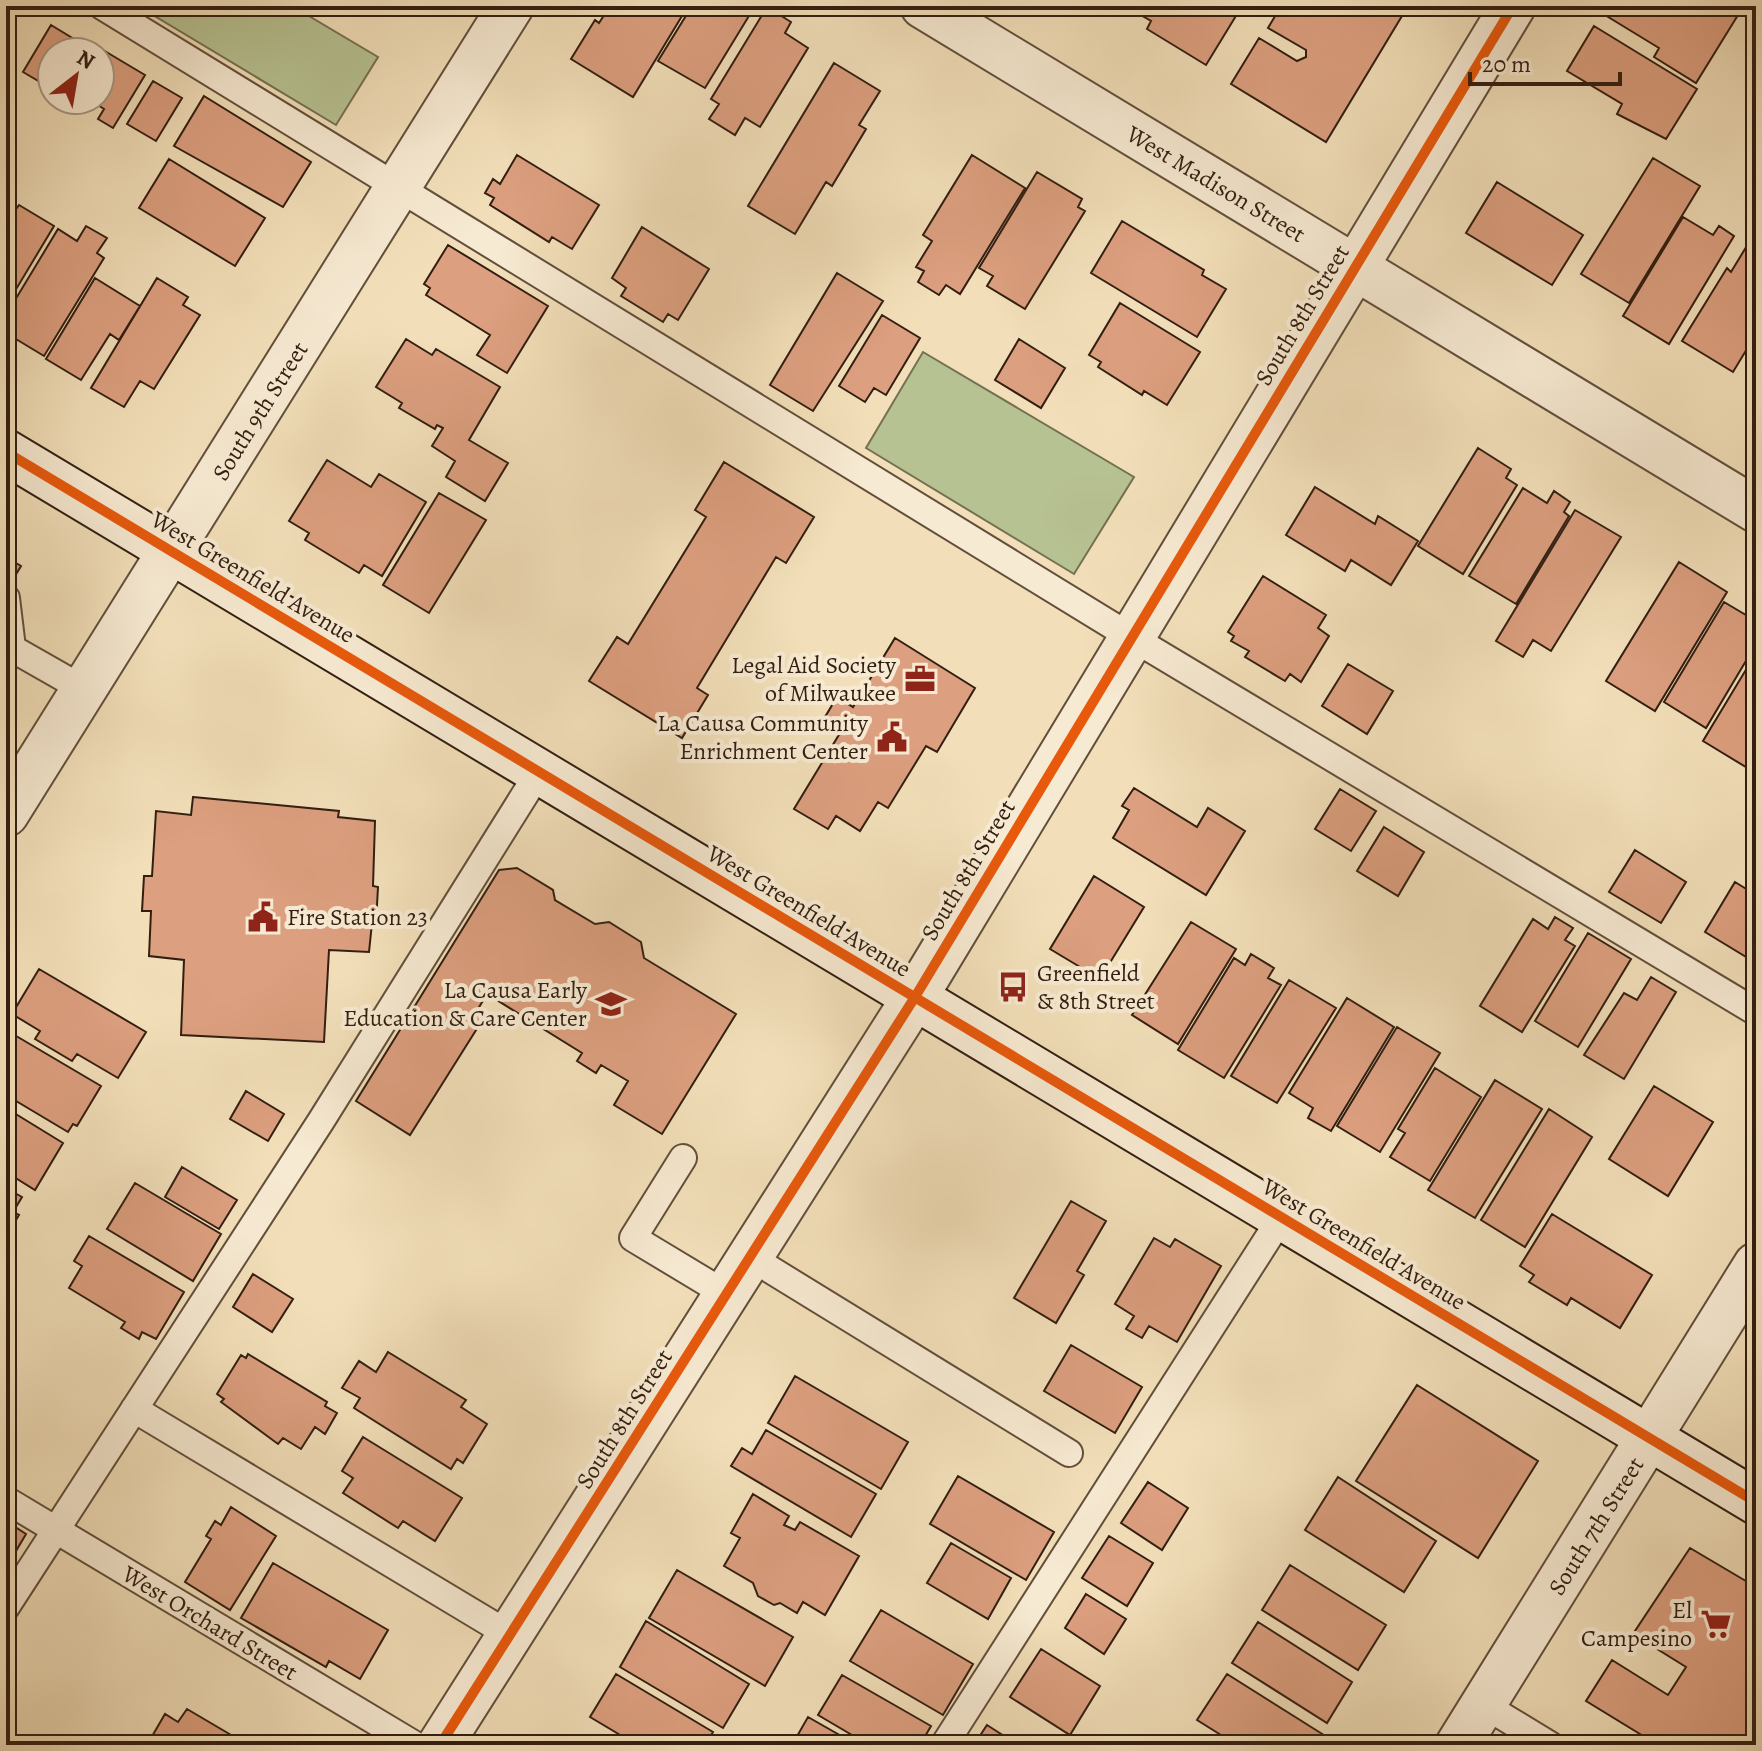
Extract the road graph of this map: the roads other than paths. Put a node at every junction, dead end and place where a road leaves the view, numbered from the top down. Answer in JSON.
{"nodes":[{"id":1,"x":102,"y":6,"type":"edge"},
{"id":2,"x":511,"y":6,"type":"edge"},
{"id":3,"x":923,"y":6,"type":"edge"},
{"id":4,"x":1513,"y":6,"type":"edge"},
{"id":5,"x":400,"y":186,"type":"junction"},
{"id":6,"x":1353,"y":268,"type":"junction"},
{"id":7,"x":6,"y":452,"type":"edge"},
{"id":8,"x":1756,"y":510,"type":"edge"},
{"id":9,"x":173,"y":552,"type":"junction"},
{"id":10,"x":6,"y":598,"type":"edge"},
{"id":11,"x":1131,"y":637,"type":"junction"},
{"id":12,"x":8,"y":650,"type":"edge"},
{"id":13,"x":85,"y":690,"type":"junction"},
{"id":14,"x":539,"y":772,"type":"junction"},
{"id":15,"x":6,"y":814,"type":"edge"},
{"id":16,"x":915,"y":997,"type":"junction"},
{"id":17,"x":1756,"y":1012,"type":"edge"},
{"id":18,"x":683,"y":1158,"type":"dead end"},
{"id":19,"x":1281,"y":1218,"type":"junction"},
{"id":20,"x":750,"y":1257,"type":"junction"},
{"id":21,"x":1756,"y":1265,"type":"edge"},
{"id":22,"x":726,"y":1294,"type":"junction"},
{"id":23,"x":134,"y":1409,"type":"junction"},
{"id":24,"x":1650,"y":1439,"type":"junction"},
{"id":25,"x":1069,"y":1453,"type":"dead end"},
{"id":26,"x":6,"y":1500,"type":"edge"},
{"id":27,"x":1756,"y":1502,"type":"edge"},
{"id":28,"x":55,"y":1529,"type":"junction"},
{"id":29,"x":6,"y":1607,"type":"edge"},
{"id":30,"x":510,"y":1635,"type":"junction"},
{"id":31,"x":1484,"y":1705,"type":"junction"},
{"id":32,"x":415,"y":1745,"type":"edge"},
{"id":33,"x":440,"y":1745,"type":"edge"},
{"id":34,"x":944,"y":1745,"type":"edge"},
{"id":35,"x":1458,"y":1745,"type":"edge"},
{"id":36,"x":1550,"y":1745,"type":"edge"}],
"edges":[{"from":1,"to":5,"type":"lane"},
{"from":2,"to":5,"type":"street","name":"South 9th Street"},
{"from":3,"to":6,"type":"street","name":"West Madison Street"},
{"from":4,"to":6,"type":"street","name":"South 8th Street"},
{"from":5,"to":9,"type":"street","name":"South 9th Street"},
{"from":5,"to":11,"type":"lane"},
{"from":6,"to":8,"type":"street","name":"West Madison Street"},
{"from":6,"to":11,"type":"street","name":"South 8th Street"},
{"from":7,"to":9,"type":"street","name":"West Greenfield Avenue"},
{"from":9,"to":13,"type":"street","name":"South 9th Street"},
{"from":9,"to":14,"type":"street","name":"West Greenfield Avenue"},
{"from":10,"to":12,"type":"lane"},
{"from":11,"to":16,"type":"street","name":"South 8th Street"},
{"from":11,"to":17,"type":"lane"},
{"from":12,"to":13,"type":"lane"},
{"from":13,"to":15,"type":"street","name":"South 9th Street"},
{"from":14,"to":16,"type":"street","name":"West Greenfield Avenue"},
{"from":14,"to":23,"type":"lane"},
{"from":16,"to":19,"type":"street","name":"West Greenfield Avenue"},
{"from":16,"to":20,"type":"street","name":"South 8th Street"},
{"from":18,"to":22,"type":"lane"},
{"from":19,"to":24,"type":"street","name":"West Greenfield Avenue"},
{"from":19,"to":34,"type":"lane"},
{"from":20,"to":22,"type":"street","name":"South 8th Street"},
{"from":20,"to":25,"type":"lane"},
{"from":21,"to":24,"type":"street","name":"South 7th Street"},
{"from":22,"to":30,"type":"street","name":"South 8th Street"},
{"from":23,"to":28,"type":"lane"},
{"from":23,"to":30,"type":"lane"},
{"from":24,"to":27,"type":"street","name":"West Greenfield Avenue"},
{"from":24,"to":31,"type":"street","name":"South 7th Street"},
{"from":26,"to":28,"type":"lane","name":"West Orchard Street"},
{"from":28,"to":29,"type":"lane"},
{"from":28,"to":32,"type":"lane","name":"West Orchard Street"},
{"from":30,"to":33,"type":"street","name":"South 8th Street"},
{"from":31,"to":35,"type":"street","name":"South 7th Street"},
{"from":31,"to":36,"type":"lane"}]}
